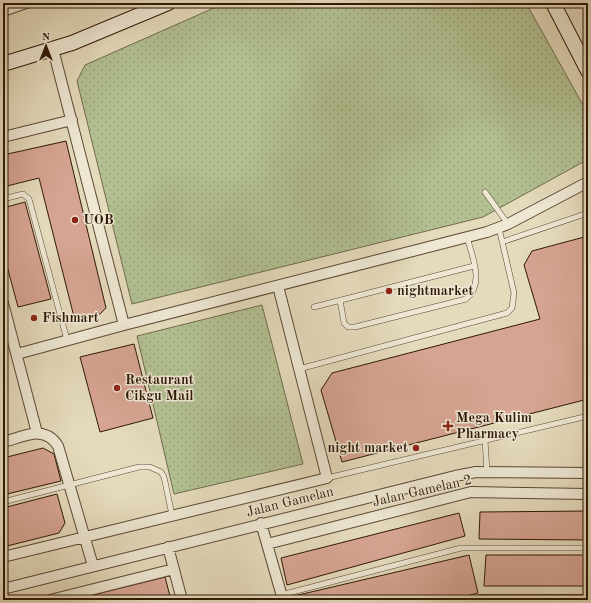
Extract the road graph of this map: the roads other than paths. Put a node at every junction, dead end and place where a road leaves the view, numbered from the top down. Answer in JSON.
{"nodes":[{"id":1,"x":26,"y":3,"type":"edge"},
{"id":2,"x":168,"y":3,"type":"edge"},
{"id":3,"x":553,"y":3,"type":"edge"},
{"id":4,"x":5,"y":8,"type":"edge"},
{"id":5,"x":54,"y":49,"type":"junction"},
{"id":6,"x":583,"y":50,"type":"edge"},
{"id":7,"x":3,"y":64,"type":"edge"},
{"id":8,"x":588,"y":71,"type":"edge"},
{"id":9,"x":72,"y":120,"type":"junction"},
{"id":10,"x":3,"y":138,"type":"edge"},
{"id":11,"x":588,"y":182,"type":"edge"},
{"id":12,"x":485,"y":192,"type":"dead end"},
{"id":13,"x":3,"y":199,"type":"edge"},
{"id":14,"x":588,"y":213,"type":"edge"},
{"id":15,"x":508,"y":224,"type":"junction"},
{"id":16,"x":499,"y":228,"type":"junction"},
{"id":17,"x":467,"y":237,"type":"junction"},
{"id":18,"x":502,"y":242,"type":"junction"},
{"id":19,"x":474,"y":266,"type":"junction"},
{"id":20,"x":278,"y":286,"type":"junction"},
{"id":21,"x":340,"y":300,"type":"junction"},
{"id":22,"x":3,"y":303,"type":"edge"},
{"id":23,"x":314,"y":307,"type":"dead end"},
{"id":24,"x":124,"y":325,"type":"junction"},
{"id":25,"x":67,"y":340,"type":"junction"},
{"id":26,"x":17,"y":354,"type":"junction"},
{"id":27,"x":299,"y":369,"type":"junction"},
{"id":28,"x":588,"y":416,"type":"edge"},
{"id":29,"x":37,"y":433,"type":"junction"},
{"id":30,"x":485,"y":440,"type":"junction"},
{"id":31,"x":3,"y":442,"type":"edge"},
{"id":32,"x":487,"y":472,"type":"junction"},
{"id":33,"x":588,"y":473,"type":"edge"},
{"id":34,"x":327,"y":478,"type":"junction"},
{"id":35,"x":69,"y":485,"type":"junction"},
{"id":36,"x":588,"y":494,"type":"edge"},
{"id":37,"x":3,"y":502,"type":"edge"},
{"id":38,"x":172,"y":516,"type":"junction"},
{"id":39,"x":261,"y":523,"type":"junction"},
{"id":40,"x":84,"y":537,"type":"junction"},
{"id":41,"x":267,"y":544,"type":"junction"},
{"id":42,"x":168,"y":547,"type":"junction"},
{"id":43,"x":588,"y":548,"type":"edge"},
{"id":44,"x":3,"y":557,"type":"edge"},
{"id":45,"x":93,"y":566,"type":"junction"},
{"id":46,"x":174,"y":569,"type":"junction"},
{"id":47,"x":3,"y":589,"type":"edge"},
{"id":48,"x":282,"y":597,"type":"edge"},
{"id":49,"x":50,"y":600,"type":"edge"},
{"id":50,"x":182,"y":600,"type":"edge"},
{"id":51,"x":480,"y":600,"type":"edge"},
{"id":52,"x":588,"y":600,"type":"edge"}],
"edges":[{"from":1,"to":4,"type":"street"},
{"from":2,"to":5,"type":"main road"},
{"from":3,"to":6,"type":"main road"},
{"from":5,"to":7,"type":"main road"},
{"from":5,"to":9,"type":"street"},
{"from":6,"to":8,"type":"main road"},
{"from":9,"to":10,"type":"street"},
{"from":9,"to":24,"type":"street"},
{"from":11,"to":15,"type":"street"},
{"from":12,"to":15,"type":"lane"},
{"from":13,"to":25,"type":"lane"},
{"from":14,"to":18,"type":"lane"},
{"from":15,"to":16,"type":"street"},
{"from":16,"to":17,"type":"street"},
{"from":16,"to":18,"type":"lane"},
{"from":17,"to":19,"type":"lane"},
{"from":17,"to":20,"type":"street"},
{"from":18,"to":27,"type":"lane"},
{"from":19,"to":21,"type":"lane"},
{"from":19,"to":21,"type":"lane"},
{"from":20,"to":24,"type":"street"},
{"from":20,"to":27,"type":"street"},
{"from":21,"to":23,"type":"lane"},
{"from":22,"to":26,"type":"street"},
{"from":24,"to":25,"type":"street"},
{"from":25,"to":26,"type":"street"},
{"from":26,"to":29,"type":"street"},
{"from":27,"to":34,"type":"street"},
{"from":28,"to":30,"type":"lane"},
{"from":29,"to":31,"type":"street"},
{"from":29,"to":35,"type":"street"},
{"from":30,"to":32,"type":"lane"},
{"from":30,"to":34,"type":"lane"},
{"from":32,"to":33,"type":"street","name":"Jalan Gamelan"},
{"from":32,"to":39,"type":"street","name":"Jalan Gamelan"},
{"from":34,"to":38,"type":"street"},
{"from":35,"to":37,"type":"lane"},
{"from":35,"to":38,"type":"lane"},
{"from":35,"to":40,"type":"street"},
{"from":36,"to":41,"type":"street","name":"Jalan Gamelan 2"},
{"from":38,"to":40,"type":"street"},
{"from":39,"to":41,"type":"street"},
{"from":39,"to":42,"type":"street","name":"Jalan Gamelan"},
{"from":40,"to":44,"type":"street"},
{"from":40,"to":45,"type":"street"},
{"from":41,"to":48,"type":"street"},
{"from":42,"to":45,"type":"street","name":"Jalan Gamelan"},
{"from":42,"to":46,"type":"street"},
{"from":43,"to":48,"type":"lane"},
{"from":45,"to":47,"type":"street","name":"Jalan Gamelan"},
{"from":46,"to":49,"type":"street"},
{"from":46,"to":50,"type":"street"},
{"from":51,"to":52,"type":"street"}]}
